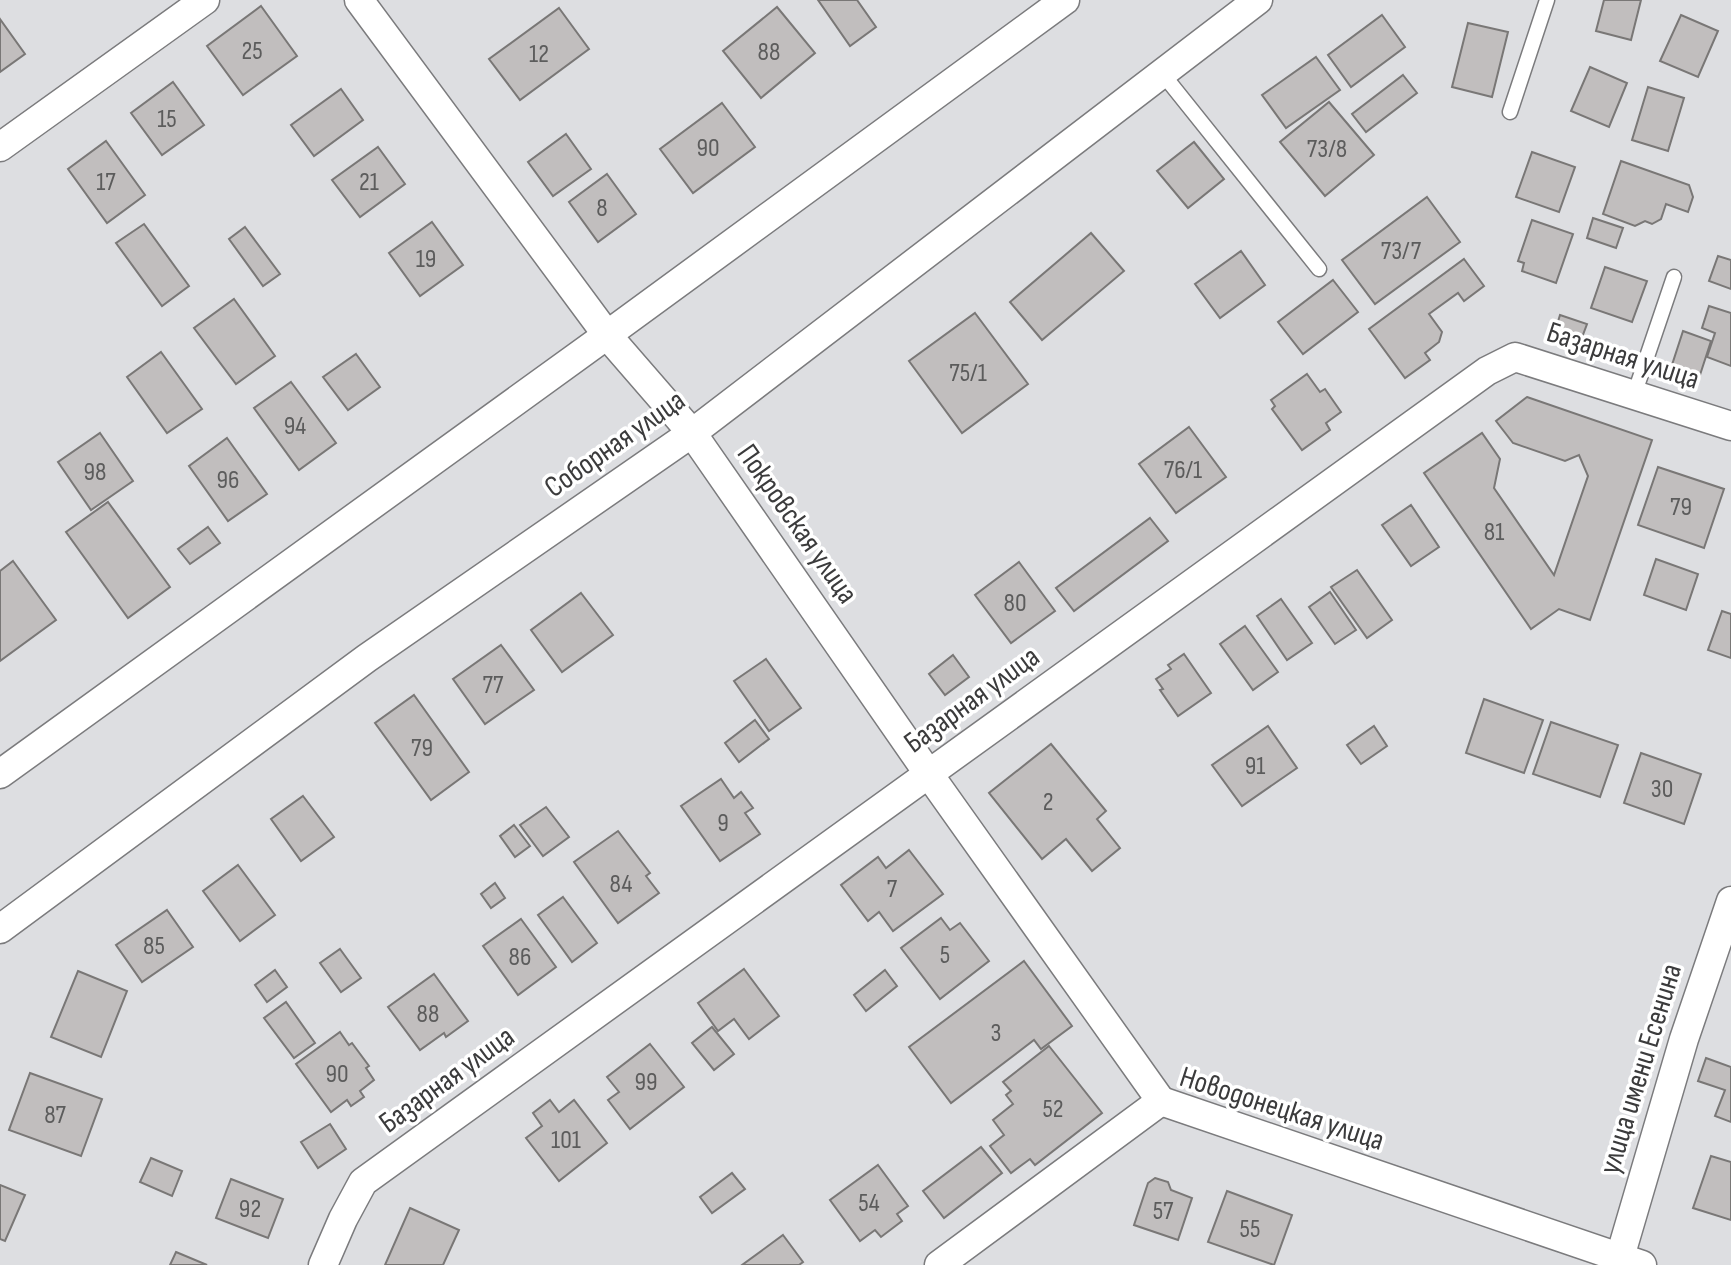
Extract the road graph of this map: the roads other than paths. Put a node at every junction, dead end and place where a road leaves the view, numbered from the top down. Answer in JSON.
{"nodes":[{"id":1,"x":205,"y":0,"type":"edge"},
{"id":2,"x":359,"y":0,"type":"edge"},
{"id":3,"x":1065,"y":0,"type":"edge"},
{"id":4,"x":1258,"y":0,"type":"edge"},
{"id":5,"x":1547,"y":0,"type":"edge"},
{"id":6,"x":1162,"y":73,"type":"junction"},
{"id":7,"x":1510,"y":112,"type":"dead end"},
{"id":8,"x":0,"y":147,"type":"edge"},
{"id":9,"x":1319,"y":269,"type":"dead end"},
{"id":10,"x":1674,"y":277,"type":"dead end"},
{"id":11,"x":607,"y":335,"type":"junction"},
{"id":12,"x":1634,"y":395,"type":"junction"},
{"id":13,"x":1731,"y":426,"type":"edge"},
{"id":14,"x":692,"y":433,"type":"junction"},
{"id":15,"x":928,"y":773,"type":"junction"},
{"id":16,"x":0,"y":774,"type":"edge"},
{"id":17,"x":1731,"y":901,"type":"edge"},
{"id":18,"x":0,"y":929,"type":"edge"},
{"id":19,"x":1161,"y":1101,"type":"junction"},
{"id":20,"x":1631,"y":1261,"type":"edge"},
{"id":21,"x":323,"y":1265,"type":"edge"},
{"id":22,"x":939,"y":1265,"type":"edge"}],
"edges":[{"from":1,"to":8,"type":"street"},
{"from":2,"to":11,"type":"street","name":"Покровская улица"},
{"from":3,"to":11,"type":"street"},
{"from":4,"to":6,"type":"street","name":"Соборная улица"},
{"from":5,"to":7,"type":"lane"},
{"from":6,"to":9,"type":"lane"},
{"from":6,"to":14,"type":"street","name":"Соборная улица"},
{"from":10,"to":12,"type":"lane"},
{"from":11,"to":14,"type":"street","name":"Покровская улица"},
{"from":11,"to":16,"type":"street"},
{"from":12,"to":13,"type":"street","name":"Базарная улица"},
{"from":12,"to":15,"type":"street","name":"Базарная улица"},
{"from":14,"to":15,"type":"street","name":"Покровская улица"},
{"from":14,"to":18,"type":"street","name":"Соборная улица"},
{"from":15,"to":19,"type":"street","name":"Покровская улица"},
{"from":15,"to":21,"type":"street","name":"Базарная улица"},
{"from":17,"to":20,"type":"street","name":"улица имени Есенина"},
{"from":19,"to":20,"type":"street","name":"Новодонецкая улица"},
{"from":19,"to":22,"type":"street","name":"Новодонецкая улица"}]}
